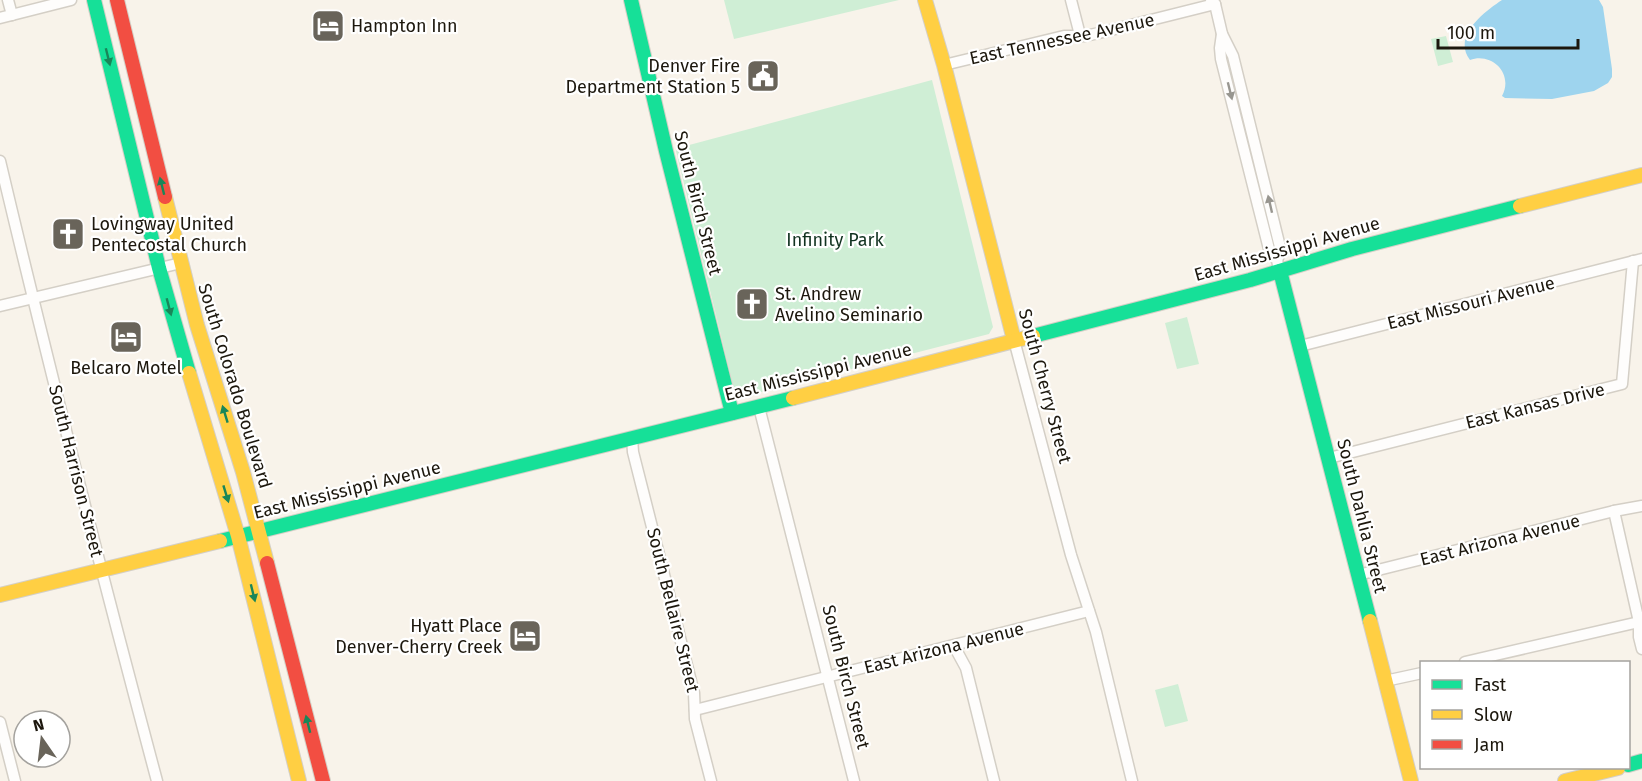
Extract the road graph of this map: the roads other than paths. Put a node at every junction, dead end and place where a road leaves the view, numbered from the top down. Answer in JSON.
{"nodes":[{"id":1,"x":8,"y":0,"type":"edge"},
{"id":2,"x":71,"y":0,"type":"edge"},
{"id":3,"x":94,"y":0,"type":"edge"},
{"id":4,"x":117,"y":0,"type":"edge"},
{"id":5,"x":631,"y":0,"type":"edge"},
{"id":6,"x":925,"y":0,"type":"edge"},
{"id":7,"x":1071,"y":0,"type":"edge"},
{"id":8,"x":1214,"y":1,"type":"edge"},
{"id":9,"x":12,"y":15,"type":"junction"},
{"id":10,"x":0,"y":18,"type":"edge"},
{"id":11,"x":1080,"y":35,"type":"junction"},
{"id":12,"x":944,"y":65,"type":"junction"},
{"id":13,"x":0,"y":160,"type":"edge"},
{"id":14,"x":1642,"y":175,"type":"edge"},
{"id":15,"x":1638,"y":260,"type":"edge"},
{"id":16,"x":181,"y":263,"type":"junction"},
{"id":17,"x":1279,"y":266,"type":"junction"},
{"id":18,"x":159,"y":268,"type":"junction"},
{"id":19,"x":33,"y":298,"type":"junction"},
{"id":20,"x":0,"y":306,"type":"edge"},
{"id":21,"x":1014,"y":340,"type":"junction"},
{"id":22,"x":1300,"y":346,"type":"junction"},
{"id":23,"x":759,"y":407,"type":"junction"},
{"id":24,"x":732,"y":413,"type":"junction"},
{"id":25,"x":632,"y":438,"type":"junction"},
{"id":26,"x":1329,"y":458,"type":"junction"},
{"id":27,"x":1642,"y":506,"type":"edge"},
{"id":28,"x":1614,"y":511,"type":"junction"},
{"id":29,"x":259,"y":531,"type":"junction"},
{"id":30,"x":238,"y":536,"type":"junction"},
{"id":31,"x":101,"y":570,"type":"junction"},
{"id":32,"x":1358,"y":575,"type":"junction"},
{"id":33,"x":0,"y":595,"type":"edge"},
{"id":34,"x":1089,"y":611,"type":"junction"},
{"id":35,"x":1639,"y":621,"type":"junction"},
{"id":36,"x":954,"y":646,"type":"junction"},
{"id":37,"x":1642,"y":649,"type":"edge"},
{"id":38,"x":1473,"y":661,"type":"edge"},
{"id":39,"x":1420,"y":673,"type":"edge"},
{"id":40,"x":827,"y":677,"type":"junction"},
{"id":41,"x":1385,"y":681,"type":"junction"},
{"id":42,"x":695,"y":710,"type":"junction"},
{"id":43,"x":0,"y":722,"type":"edge"},
{"id":44,"x":1614,"y":769,"type":"edge"},
{"id":45,"x":15,"y":781,"type":"edge"},
{"id":46,"x":157,"y":781,"type":"edge"},
{"id":47,"x":299,"y":781,"type":"edge"},
{"id":48,"x":322,"y":781,"type":"edge"},
{"id":49,"x":711,"y":781,"type":"edge"},
{"id":50,"x":854,"y":781,"type":"edge"},
{"id":51,"x":994,"y":781,"type":"edge"},
{"id":52,"x":1132,"y":781,"type":"edge"},
{"id":53,"x":1411,"y":781,"type":"edge"},
{"id":54,"x":1565,"y":781,"type":"edge"}],
"edges":[{"from":1,"to":9,"type":"street"},
{"from":2,"to":9,"type":"street"},
{"from":3,"to":18,"type":"street","one_way":true},
{"from":16,"to":4,"type":"street","name":"South Colorado Boulevard","one_way":true},
{"from":5,"to":24,"type":"street","name":"South Birch Street"},
{"from":6,"to":12,"type":"street","name":"South Cherry Street"},
{"from":7,"to":11,"type":"street"},
{"from":8,"to":11,"type":"street","name":"East Tennessee Avenue"},
{"from":8,"to":17,"type":"street","name":"South Dahlia Street"},
{"from":9,"to":10,"type":"street"},
{"from":11,"to":12,"type":"street","name":"East Tennessee Avenue"},
{"from":12,"to":21,"type":"street","name":"South Cherry Street"},
{"from":13,"to":19,"type":"street","name":"South Harrison Street"},
{"from":14,"to":17,"type":"street","name":"East Mississippi Avenue"},
{"from":15,"to":22,"type":"street","name":"East Missouri Avenue"},
{"from":15,"to":26,"type":"street","name":"East Kansas Drive"},
{"from":16,"to":18,"type":"street"},
{"from":29,"to":16,"type":"street","name":"South Colorado Boulevard","one_way":true},
{"from":17,"to":21,"type":"street","name":"East Mississippi Avenue"},
{"from":17,"to":22,"type":"street","name":"South Dahlia Street"},
{"from":18,"to":19,"type":"street"},
{"from":18,"to":30,"type":"street","one_way":true},
{"from":19,"to":20,"type":"street"},
{"from":19,"to":31,"type":"street","name":"South Harrison Street"},
{"from":21,"to":23,"type":"street","name":"East Mississippi Avenue"},
{"from":21,"to":34,"type":"street","name":"South Cherry Street"},
{"from":22,"to":26,"type":"street","name":"South Dahlia Street"},
{"from":23,"to":24,"type":"street","name":"East Mississippi Avenue"},
{"from":23,"to":40,"type":"street","name":"South Birch Street"},
{"from":24,"to":25,"type":"street","name":"East Mississippi Avenue"},
{"from":25,"to":29,"type":"street","name":"East Mississippi Avenue"},
{"from":25,"to":42,"type":"street","name":"South Bellaire Street"},
{"from":26,"to":32,"type":"street","name":"South Dahlia Street"},
{"from":27,"to":28,"type":"street","name":"East Arizona Avenue"},
{"from":28,"to":32,"type":"street","name":"East Arizona Avenue"},
{"from":28,"to":35,"type":"street"},
{"from":29,"to":30,"type":"street","name":"East Mississippi Avenue"},
{"from":48,"to":29,"type":"street","name":"South Colorado Boulevard","one_way":true},
{"from":30,"to":31,"type":"street","name":"East Mississippi Avenue"},
{"from":30,"to":47,"type":"street","one_way":true},
{"from":31,"to":33,"type":"street","name":"East Mississippi Avenue"},
{"from":31,"to":46,"type":"street","name":"South Harrison Street"},
{"from":32,"to":41,"type":"street","name":"South Dahlia Street"},
{"from":34,"to":36,"type":"street","name":"East Arizona Avenue"},
{"from":34,"to":52,"type":"street","name":"South Cherry Street"},
{"from":35,"to":37,"type":"street"},
{"from":35,"to":38,"type":"street"},
{"from":36,"to":40,"type":"street","name":"East Arizona Avenue"},
{"from":36,"to":51,"type":"street"},
{"from":39,"to":41,"type":"street"},
{"from":40,"to":42,"type":"street","name":"East Arizona Avenue"},
{"from":40,"to":50,"type":"street","name":"South Birch Street"},
{"from":41,"to":53,"type":"street","name":"South Dahlia Street"},
{"from":42,"to":49,"type":"street","name":"South Bellaire Street"},
{"from":43,"to":45,"type":"street"},
{"from":44,"to":54,"type":"street"}]}
